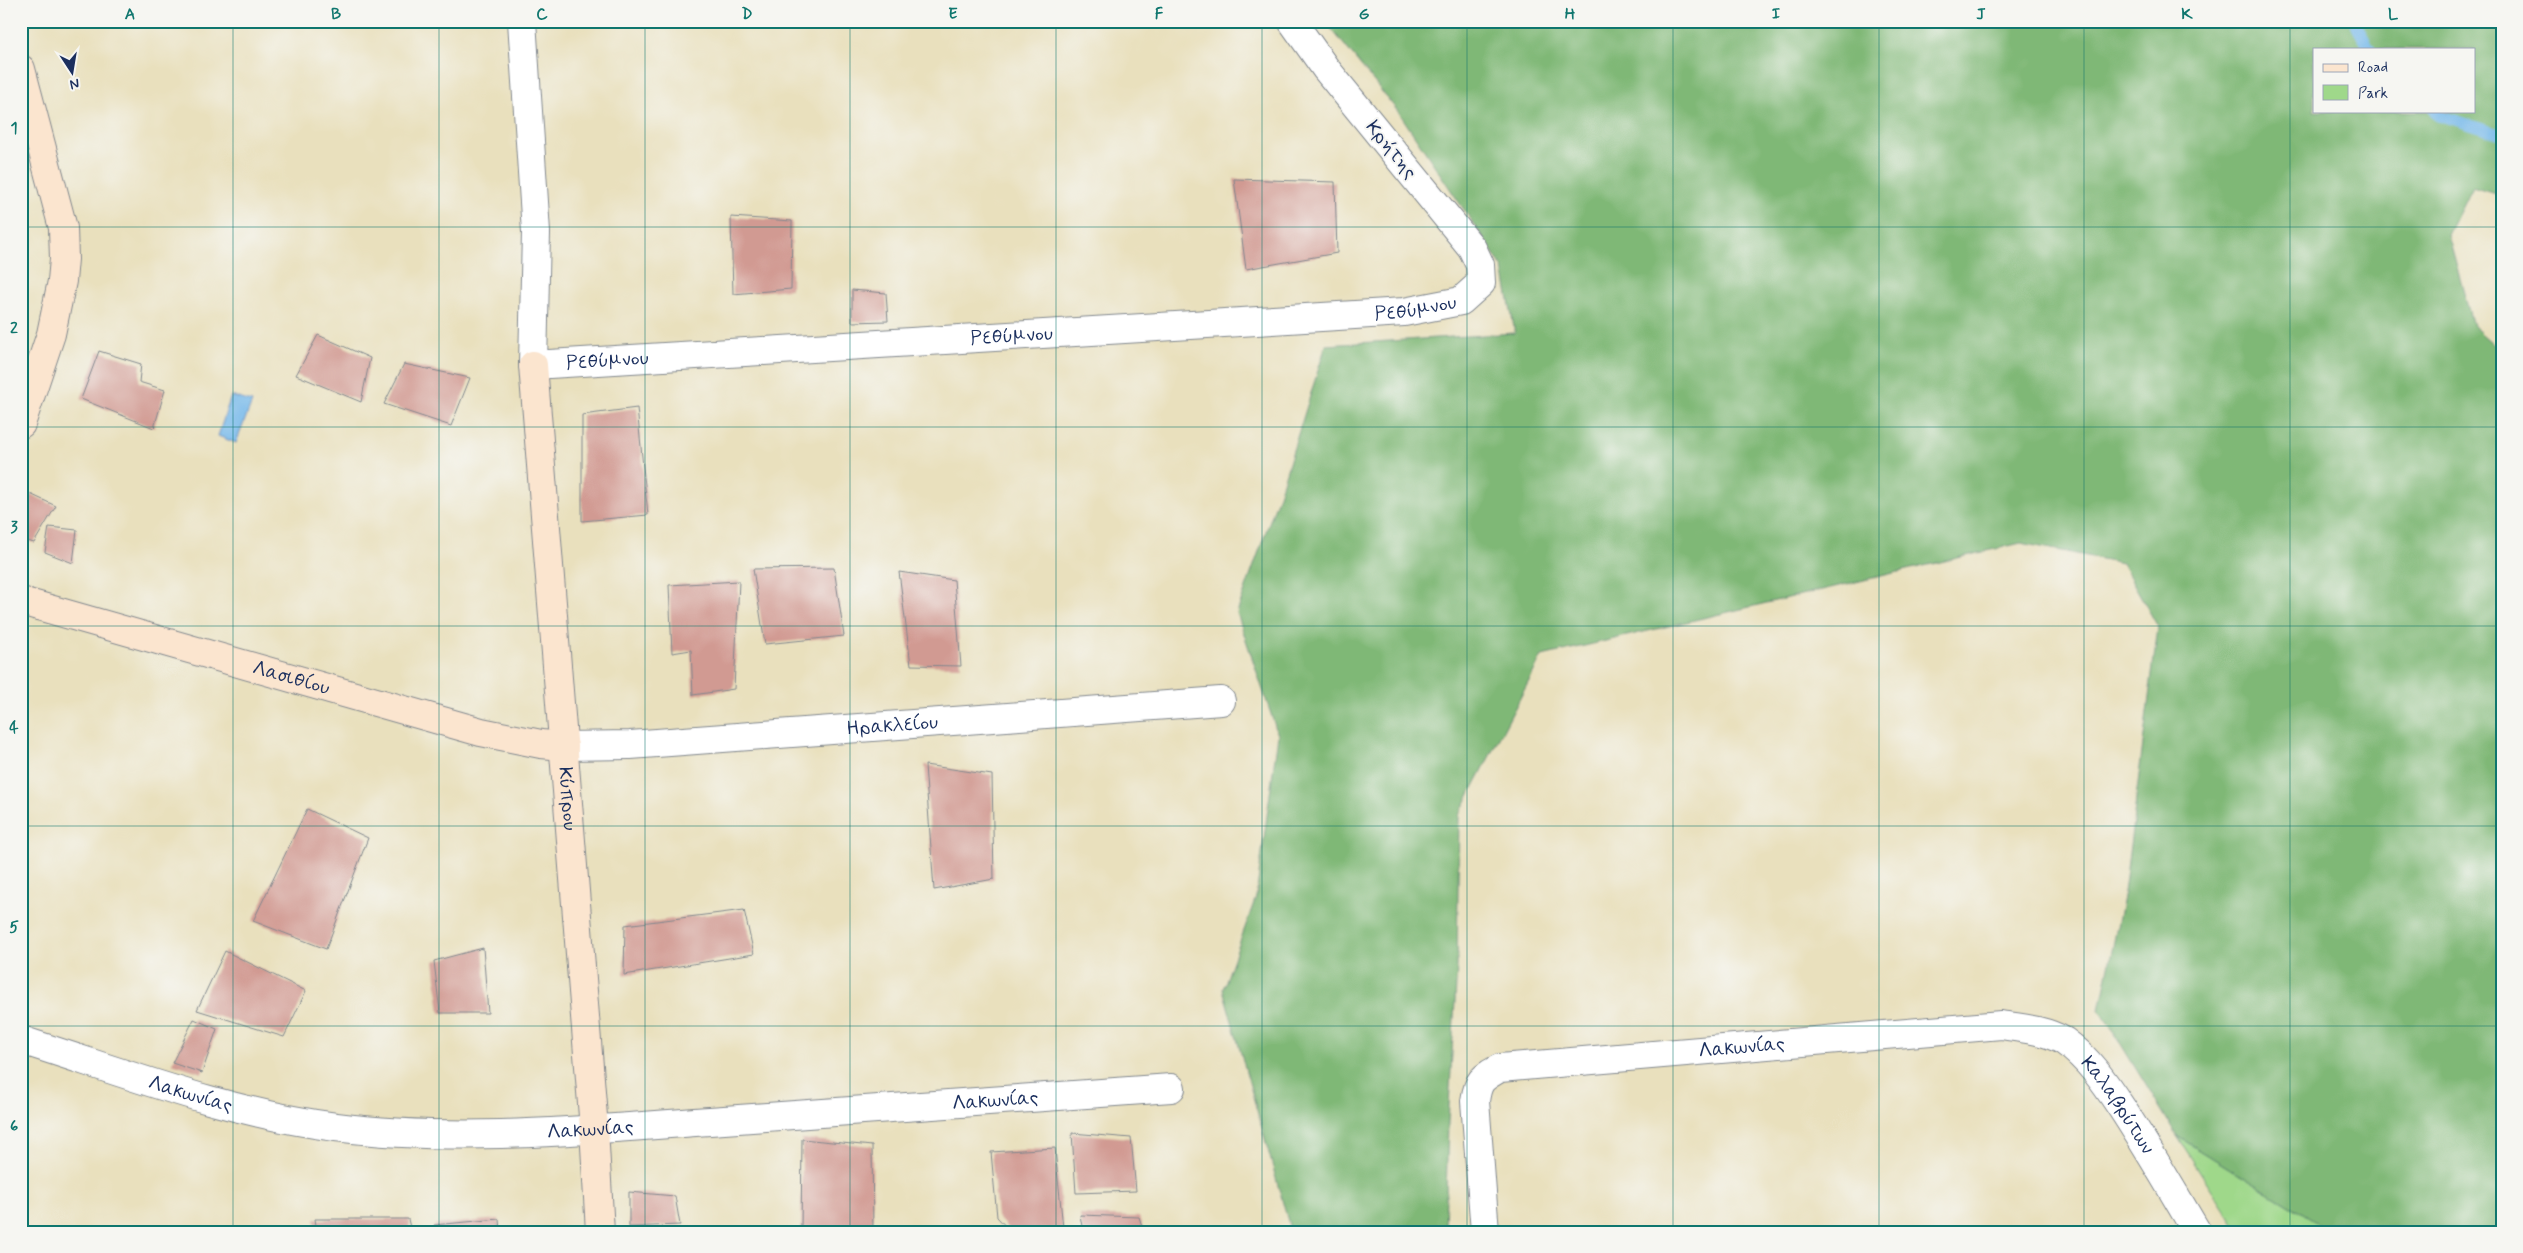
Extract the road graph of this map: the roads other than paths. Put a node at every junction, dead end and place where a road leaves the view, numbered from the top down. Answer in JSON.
{"nodes":[{"id":1,"x":522,"y":21,"type":"edge"},
{"id":2,"x":1292,"y":21,"type":"edge"},
{"id":3,"x":21,"y":69,"type":"edge"},
{"id":4,"x":1480,"y":283,"type":"joint"},
{"id":5,"x":533,"y":365,"type":"junction"},
{"id":6,"x":21,"y":424,"type":"edge"},
{"id":7,"x":21,"y":601,"type":"edge"},
{"id":8,"x":1221,"y":701,"type":"dead end"},
{"id":9,"x":564,"y":746,"type":"junction"},
{"id":10,"x":2001,"y":1025,"type":"joint"},
{"id":11,"x":21,"y":1040,"type":"edge"},
{"id":12,"x":1171,"y":1088,"type":"dead end"},
{"id":13,"x":594,"y":1129,"type":"junction"},
{"id":14,"x":600,"y":1232,"type":"edge"},
{"id":15,"x":1485,"y":1232,"type":"edge"},
{"id":16,"x":2197,"y":1232,"type":"edge"}],
"edges":[{"from":1,"to":5,"type":"street"},
{"from":2,"to":4,"type":"street","name":"Κρήτης"},
{"from":3,"to":6,"type":"street"},
{"from":4,"to":5,"type":"street","name":"Ρεθύμνου"},
{"from":5,"to":9,"type":"street","name":"Κύπρου"},
{"from":7,"to":9,"type":"street","name":"Λασιθίου"},
{"from":8,"to":9,"type":"street","name":"Ηρακλείου"},
{"from":9,"to":13,"type":"street","name":"Κύπρου"},
{"from":10,"to":15,"type":"street","name":"Λακωνίας"},
{"from":10,"to":16,"type":"street","name":"Καλαβρύτων"},
{"from":11,"to":13,"type":"street","name":"Λακωνίας"},
{"from":12,"to":13,"type":"street","name":"Λακωνίας"},
{"from":13,"to":14,"type":"street","name":"Κύπρου"}]}
